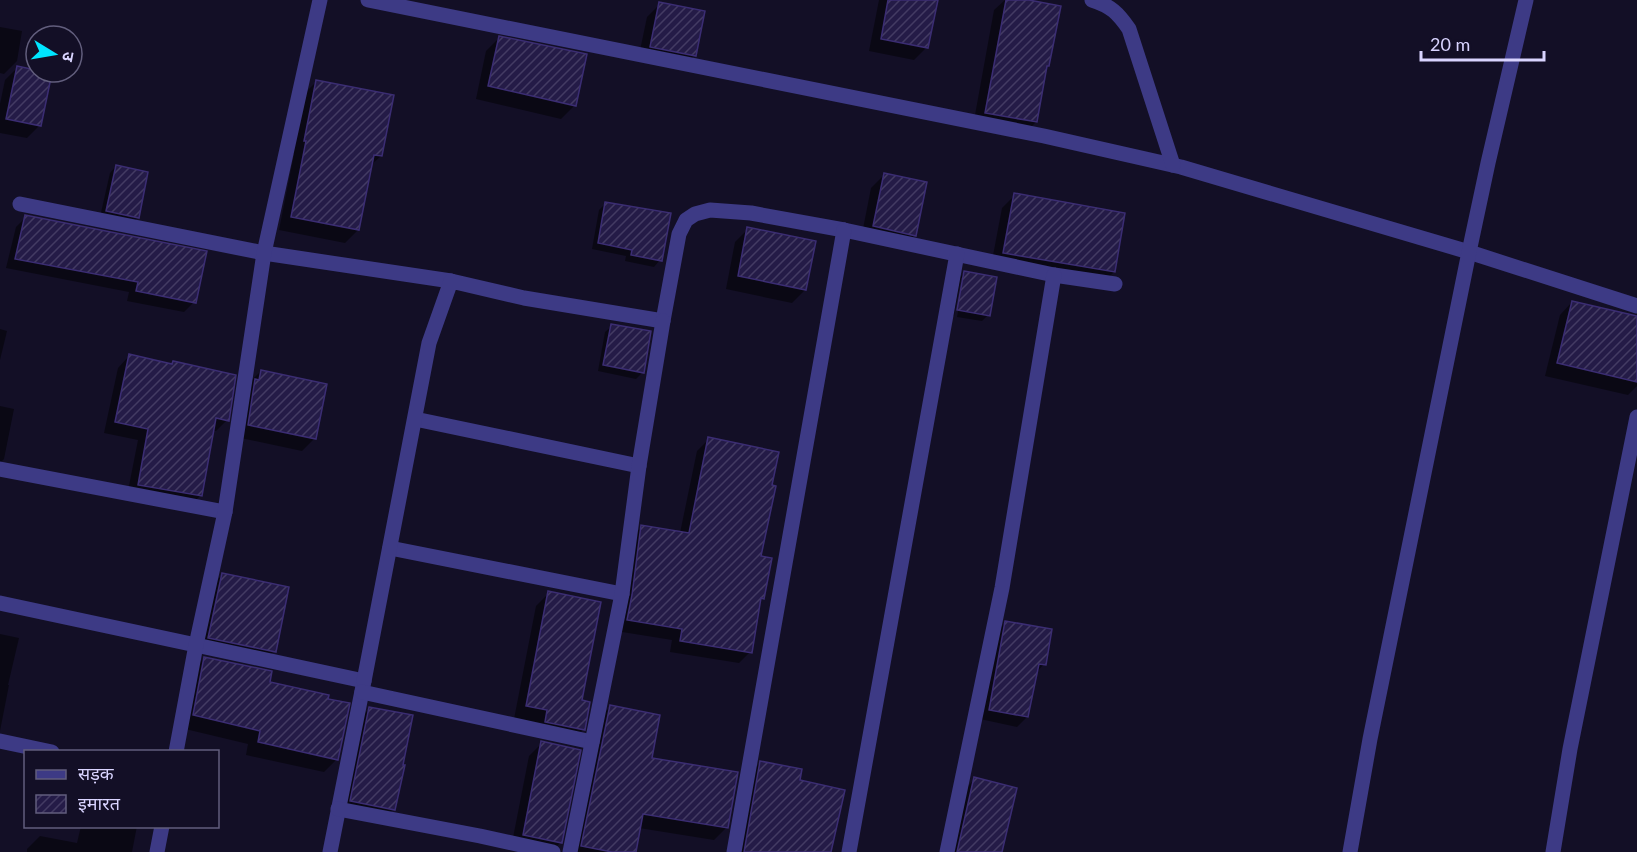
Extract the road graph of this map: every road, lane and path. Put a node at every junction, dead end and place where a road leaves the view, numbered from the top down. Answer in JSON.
{"nodes":[{"id":1,"x":320,"y":0,"type":"edge"},
{"id":2,"x":368,"y":0,"type":"edge"},
{"id":3,"x":1092,"y":0,"type":"edge"},
{"id":4,"x":1526,"y":0,"type":"edge"},
{"id":5,"x":1173,"y":165,"type":"junction"},
{"id":6,"x":20,"y":204,"type":"dead end"},
{"id":7,"x":844,"y":230,"type":"junction"},
{"id":8,"x":1469,"y":252,"type":"junction"},
{"id":9,"x":264,"y":253,"type":"junction"},
{"id":10,"x":957,"y":254,"type":"junction"},
{"id":11,"x":1054,"y":275,"type":"junction"},
{"id":12,"x":451,"y":281,"type":"junction"},
{"id":13,"x":1115,"y":284,"type":"dead end"},
{"id":14,"x":1637,"y":306,"type":"edge"},
{"id":15,"x":663,"y":321,"type":"junction"},
{"id":16,"x":1637,"y":417,"type":"edge"},
{"id":17,"x":415,"y":419,"type":"junction"},
{"id":18,"x":639,"y":466,"type":"junction"},
{"id":19,"x":0,"y":469,"type":"edge"},
{"id":20,"x":225,"y":512,"type":"junction"},
{"id":21,"x":390,"y":548,"type":"junction"},
{"id":22,"x":622,"y":594,"type":"junction"},
{"id":23,"x":0,"y":603,"type":"edge"},
{"id":24,"x":196,"y":645,"type":"junction"},
{"id":25,"x":363,"y":686,"type":"junction"},
{"id":26,"x":0,"y":741,"type":"edge"},
{"id":27,"x":592,"y":742,"type":"junction"},
{"id":28,"x":43,"y":750,"type":"edge"},
{"id":29,"x":176,"y":750,"type":"edge"},
{"id":30,"x":338,"y":809,"type":"junction"},
{"id":31,"x":162,"y":828,"type":"edge"},
{"id":32,"x":157,"y":852,"type":"edge"},
{"id":33,"x":330,"y":852,"type":"edge"},
{"id":34,"x":553,"y":852,"type":"edge"},
{"id":35,"x":570,"y":852,"type":"edge"},
{"id":36,"x":734,"y":852,"type":"edge"},
{"id":37,"x":849,"y":852,"type":"edge"},
{"id":38,"x":947,"y":852,"type":"edge"},
{"id":39,"x":1350,"y":852,"type":"edge"},
{"id":40,"x":1552,"y":852,"type":"edge"}],
"edges":[{"from":1,"to":9,"type":"street"},
{"from":2,"to":5,"type":"street"},
{"from":3,"to":5,"type":"street"},
{"from":4,"to":8,"type":"street"},
{"from":5,"to":8,"type":"street"},
{"from":6,"to":9,"type":"street"},
{"from":7,"to":10,"type":"street"},
{"from":7,"to":15,"type":"street"},
{"from":7,"to":36,"type":"street"},
{"from":8,"to":14,"type":"street"},
{"from":8,"to":39,"type":"street"},
{"from":9,"to":12,"type":"street"},
{"from":9,"to":20,"type":"street"},
{"from":10,"to":11,"type":"street"},
{"from":10,"to":37,"type":"street"},
{"from":11,"to":13,"type":"street"},
{"from":11,"to":38,"type":"street"},
{"from":12,"to":15,"type":"street"},
{"from":12,"to":17,"type":"street"},
{"from":15,"to":18,"type":"street"},
{"from":16,"to":40,"type":"street"},
{"from":17,"to":18,"type":"street"},
{"from":17,"to":21,"type":"street"},
{"from":18,"to":22,"type":"street"},
{"from":19,"to":20,"type":"street"},
{"from":20,"to":24,"type":"street"},
{"from":21,"to":22,"type":"street"},
{"from":21,"to":25,"type":"street"},
{"from":22,"to":27,"type":"street"},
{"from":23,"to":24,"type":"street"},
{"from":24,"to":25,"type":"street"},
{"from":24,"to":29,"type":"street"},
{"from":25,"to":27,"type":"street"},
{"from":25,"to":30,"type":"street"},
{"from":26,"to":28,"type":"street"},
{"from":27,"to":35,"type":"street"},
{"from":30,"to":33,"type":"street"},
{"from":30,"to":34,"type":"street"},
{"from":31,"to":32,"type":"street"}]}
